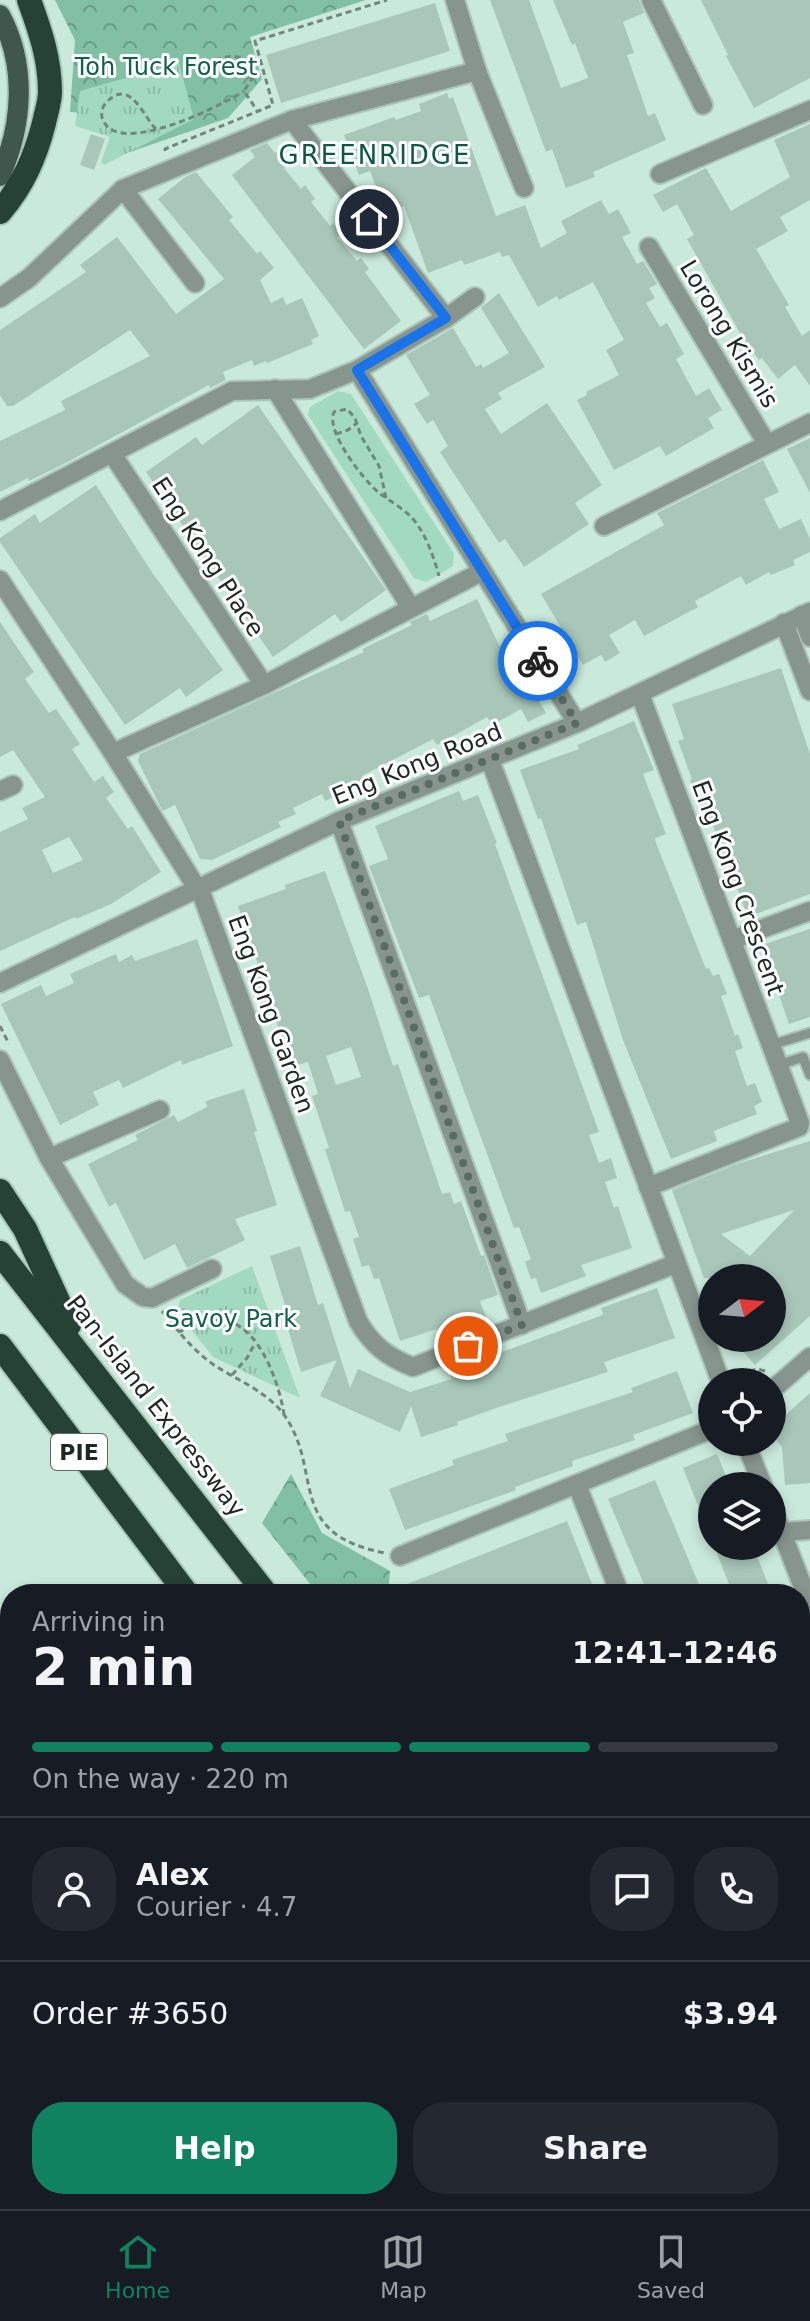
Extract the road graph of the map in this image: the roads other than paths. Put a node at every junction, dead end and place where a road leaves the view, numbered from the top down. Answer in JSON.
{"nodes":[{"id":1,"x":29,"y":0,"type":"edge"},
{"id":2,"x":455,"y":0,"type":"edge"},
{"id":3,"x":651,"y":0,"type":"edge"},
{"id":4,"x":0,"y":15,"type":"edge"},
{"id":5,"x":477,"y":71,"type":"junction"},
{"id":6,"x":703,"y":105,"type":"dead end"},
{"id":7,"x":810,"y":110,"type":"edge"},
{"id":8,"x":292,"y":120,"type":"junction"},
{"id":9,"x":660,"y":174,"type":"dead end"},
{"id":10,"x":0,"y":176,"type":"edge"},
{"id":11,"x":524,"y":188,"type":"dead end"},
{"id":12,"x":123,"y":189,"type":"junction"},
{"id":13,"x":0,"y":212,"type":"edge"},
{"id":14,"x":649,"y":247,"type":"dead end"},
{"id":15,"x":195,"y":283,"type":"dead end"},
{"id":16,"x":475,"y":297,"type":"dead end"},
{"id":17,"x":0,"y":298,"type":"edge"},
{"id":18,"x":446,"y":318,"type":"junction"},
{"id":19,"x":357,"y":370,"type":"junction"},
{"id":20,"x":275,"y":389,"type":"junction"},
{"id":21,"x":810,"y":423,"type":"edge"},
{"id":22,"x":767,"y":444,"type":"junction"},
{"id":23,"x":113,"y":455,"type":"junction"},
{"id":24,"x":0,"y":511,"type":"edge"},
{"id":25,"x":604,"y":526,"type":"dead end"},
{"id":26,"x":481,"y":572,"type":"junction"},
{"id":27,"x":0,"y":580,"type":"edge"},
{"id":28,"x":411,"y":608,"type":"junction"},
{"id":29,"x":806,"y":614,"type":"edge"},
{"id":30,"x":784,"y":623,"type":"junction"},
{"id":31,"x":810,"y":637,"type":"edge"},
{"id":32,"x":264,"y":685,"type":"junction"},
{"id":33,"x":810,"y":691,"type":"edge"},
{"id":34,"x":640,"y":694,"type":"junction"},
{"id":35,"x":577,"y":723,"type":"junction"},
{"id":36,"x":113,"y":753,"type":"junction"},
{"id":37,"x":490,"y":760,"type":"junction"},
{"id":38,"x":339,"y":821,"type":"junction"},
{"id":39,"x":197,"y":888,"type":"junction"},
{"id":40,"x":810,"y":911,"type":"edge"},
{"id":41,"x":732,"y":940,"type":"junction"},
{"id":42,"x":0,"y":983,"type":"edge"},
{"id":43,"x":810,"y":1033,"type":"edge"},
{"id":44,"x":771,"y":1045,"type":"junction"},
{"id":45,"x":0,"y":1060,"type":"edge"},
{"id":46,"x":779,"y":1065,"type":"junction"},
{"id":47,"x":810,"y":1075,"type":"edge"},
{"id":48,"x":160,"y":1110,"type":"dead end"},
{"id":49,"x":49,"y":1158,"type":"junction"},
{"id":50,"x":648,"y":1187,"type":"junction"},
{"id":51,"x":0,"y":1191,"type":"edge"},
{"id":52,"x":0,"y":1253,"type":"edge"},
{"id":53,"x":675,"y":1264,"type":"junction"},
{"id":54,"x":212,"y":1269,"type":"dead end"},
{"id":55,"x":522,"y":1325,"type":"junction"},
{"id":56,"x":0,"y":1346,"type":"edge"},
{"id":57,"x":810,"y":1357,"type":"edge"},
{"id":58,"x":87,"y":1363,"type":"junction"},
{"id":59,"x":716,"y":1368,"type":"edge"},
{"id":60,"x":786,"y":1378,"type":"edge"},
{"id":61,"x":698,"y":1435,"type":"edge"},
{"id":62,"x":577,"y":1485,"type":"junction"},
{"id":63,"x":810,"y":1530,"type":"edge"},
{"id":64,"x":786,"y":1532,"type":"edge"},
{"id":65,"x":786,"y":1540,"type":"edge"},
{"id":66,"x":400,"y":1556,"type":"road end"},
{"id":67,"x":179,"y":1584,"type":"edge"},
{"id":68,"x":258,"y":1584,"type":"edge"},
{"id":69,"x":616,"y":1584,"type":"edge"},
{"id":70,"x":802,"y":1584,"type":"edge"}],
"edges":[{"from":1,"to":13,"type":"highway"},
{"from":2,"to":5,"type":"street"},
{"from":3,"to":6,"type":"street"},
{"from":4,"to":10,"type":"main road"},
{"from":5,"to":8,"type":"street"},
{"from":5,"to":11,"type":"street"},
{"from":7,"to":9,"type":"street"},
{"from":8,"to":12,"type":"street"},
{"from":8,"to":18,"type":"street"},
{"from":12,"to":15,"type":"street"},
{"from":12,"to":17,"type":"street"},
{"from":14,"to":22,"type":"street","name":"Lorong Kismis"},
{"from":16,"to":18,"type":"street"},
{"from":18,"to":19,"type":"street"},
{"from":19,"to":20,"type":"street"},
{"from":19,"to":26,"type":"street"},
{"from":20,"to":23,"type":"street"},
{"from":20,"to":28,"type":"street"},
{"from":21,"to":22,"type":"street","name":"Lorong Kismis"},
{"from":22,"to":25,"type":"street","name":"Lorong Kismis"},
{"from":23,"to":24,"type":"street"},
{"from":23,"to":32,"type":"street","name":"Eng Kong Place"},
{"from":26,"to":28,"type":"street"},
{"from":26,"to":35,"type":"street"},
{"from":27,"to":36,"type":"street","name":"Eng Kong Garden"},
{"from":28,"to":32,"type":"street"},
{"from":29,"to":30,"type":"street","name":"Eng Kong Road"},
{"from":29,"to":31,"type":"street"},
{"from":30,"to":33,"type":"street"},
{"from":30,"to":34,"type":"street","name":"Eng Kong Road"},
{"from":32,"to":36,"type":"street"},
{"from":34,"to":35,"type":"street","name":"Eng Kong Road"},
{"from":34,"to":41,"type":"street","name":"Eng Kong Crescent"},
{"from":35,"to":37,"type":"street","name":"Eng Kong Road"},
{"from":36,"to":39,"type":"street","name":"Eng Kong Garden"},
{"from":37,"to":38,"type":"street","name":"Eng Kong Road"},
{"from":37,"to":50,"type":"street"},
{"from":38,"to":39,"type":"street","name":"Eng Kong Road"},
{"from":38,"to":55,"type":"street"},
{"from":39,"to":42,"type":"street","name":"Eng Kong Road"},
{"from":39,"to":55,"type":"street","name":"Eng Kong Garden"},
{"from":40,"to":41,"type":"street"},
{"from":41,"to":44,"type":"street","name":"Eng Kong Crescent"},
{"from":43,"to":44,"type":"lane"},
{"from":44,"to":46,"type":"street","name":"Eng Kong Crescent"},
{"from":45,"to":49,"type":"street"},
{"from":46,"to":47,"type":"lane"},
{"from":46,"to":50,"type":"street","name":"Eng Kong Crescent"},
{"from":48,"to":49,"type":"street"},
{"from":49,"to":54,"type":"street"},
{"from":50,"to":53,"type":"street"},
{"from":51,"to":58,"type":"highway"},
{"from":52,"to":58,"type":"highway","name":"Pan-Island Expressway","number":"PIE"},
{"from":53,"to":55,"type":"street","name":"Eng Kong Garden"},
{"from":53,"to":59,"type":"street"},
{"from":56,"to":67,"type":"highway","number":"PIE"},
{"from":57,"to":60,"type":"street"},
{"from":58,"to":68,"type":"highway","name":"Pan-Island Expressway","number":"PIE"},
{"from":61,"to":62,"type":"street"},
{"from":62,"to":66,"type":"street"},
{"from":62,"to":69,"type":"street"},
{"from":63,"to":64,"type":"street"},
{"from":65,"to":70,"type":"street"}]}
